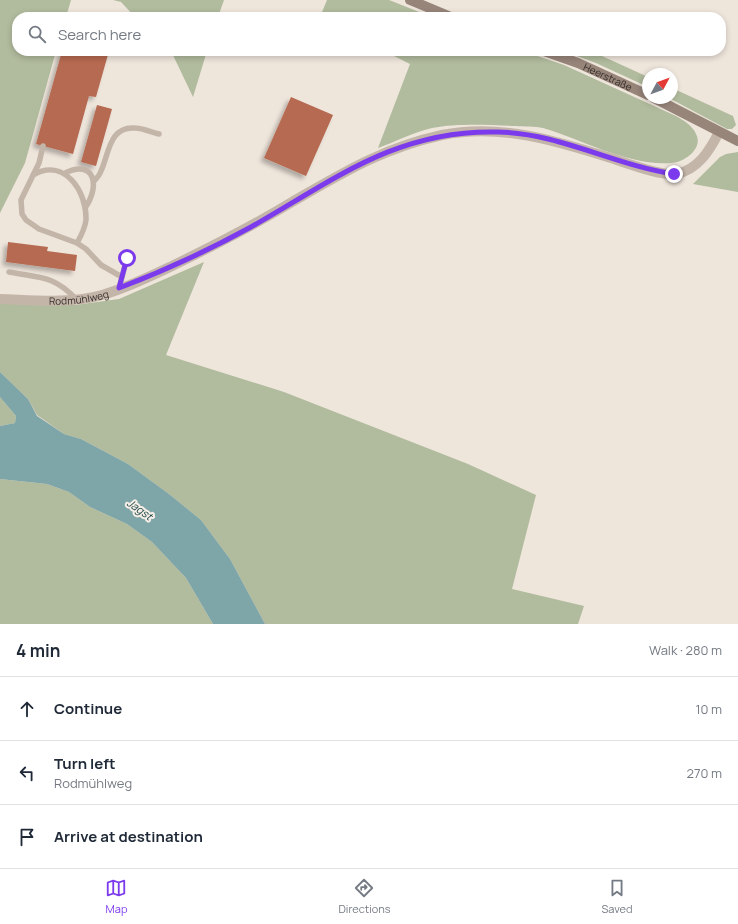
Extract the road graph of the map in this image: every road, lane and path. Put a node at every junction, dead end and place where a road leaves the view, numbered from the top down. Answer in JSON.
{"nodes":[{"id":1,"x":410,"y":0,"type":"edge"},
{"id":2,"x":439,"y":12,"type":"edge"},
{"id":3,"x":558,"y":56,"type":"edge"},
{"id":4,"x":642,"y":92,"type":"edge"},
{"id":5,"x":665,"y":104,"type":"edge"},
{"id":6,"x":719,"y":132,"type":"junction"},
{"id":7,"x":159,"y":134,"type":"dead end"},
{"id":8,"x":738,"y":142,"type":"edge"},
{"id":9,"x":43,"y":146,"type":"dead end"},
{"id":10,"x":65,"y":173,"type":"junction"},
{"id":11,"x":33,"y":176,"type":"junction"},
{"id":12,"x":94,"y":181,"type":"junction"},
{"id":13,"x":85,"y":208,"type":"junction"},
{"id":14,"x":77,"y":243,"type":"junction"},
{"id":15,"x":127,"y":258,"type":"dead end"},
{"id":16,"x":9,"y":272,"type":"dead end"},
{"id":17,"x":122,"y":277,"type":"junction"},
{"id":18,"x":119,"y":288,"type":"junction"},
{"id":19,"x":0,"y":298,"type":"edge"},
{"id":20,"x":76,"y":299,"type":"junction"}],
"edges":[{"from":1,"to":2,"type":"street"},
{"from":3,"to":4,"type":"street","name":"Heerstraße"},
{"from":5,"to":6,"type":"street"},
{"from":6,"to":8,"type":"street"},
{"from":6,"to":18,"type":"street","name":"Rodmühlweg"},
{"from":7,"to":12,"type":"lane"},
{"from":9,"to":11,"type":"lane"},
{"from":10,"to":11,"type":"lane"},
{"from":10,"to":12,"type":"lane"},
{"from":10,"to":13,"type":"lane"},
{"from":11,"to":14,"type":"lane"},
{"from":12,"to":13,"type":"lane"},
{"from":13,"to":14,"type":"lane"},
{"from":14,"to":17,"type":"lane"},
{"from":15,"to":17,"type":"lane"},
{"from":16,"to":20,"type":"lane"},
{"from":17,"to":18,"type":"lane"},
{"from":18,"to":20,"type":"street","name":"Rodmühlweg"},
{"from":19,"to":20,"type":"street","name":"Rodmühlweg"}]}
